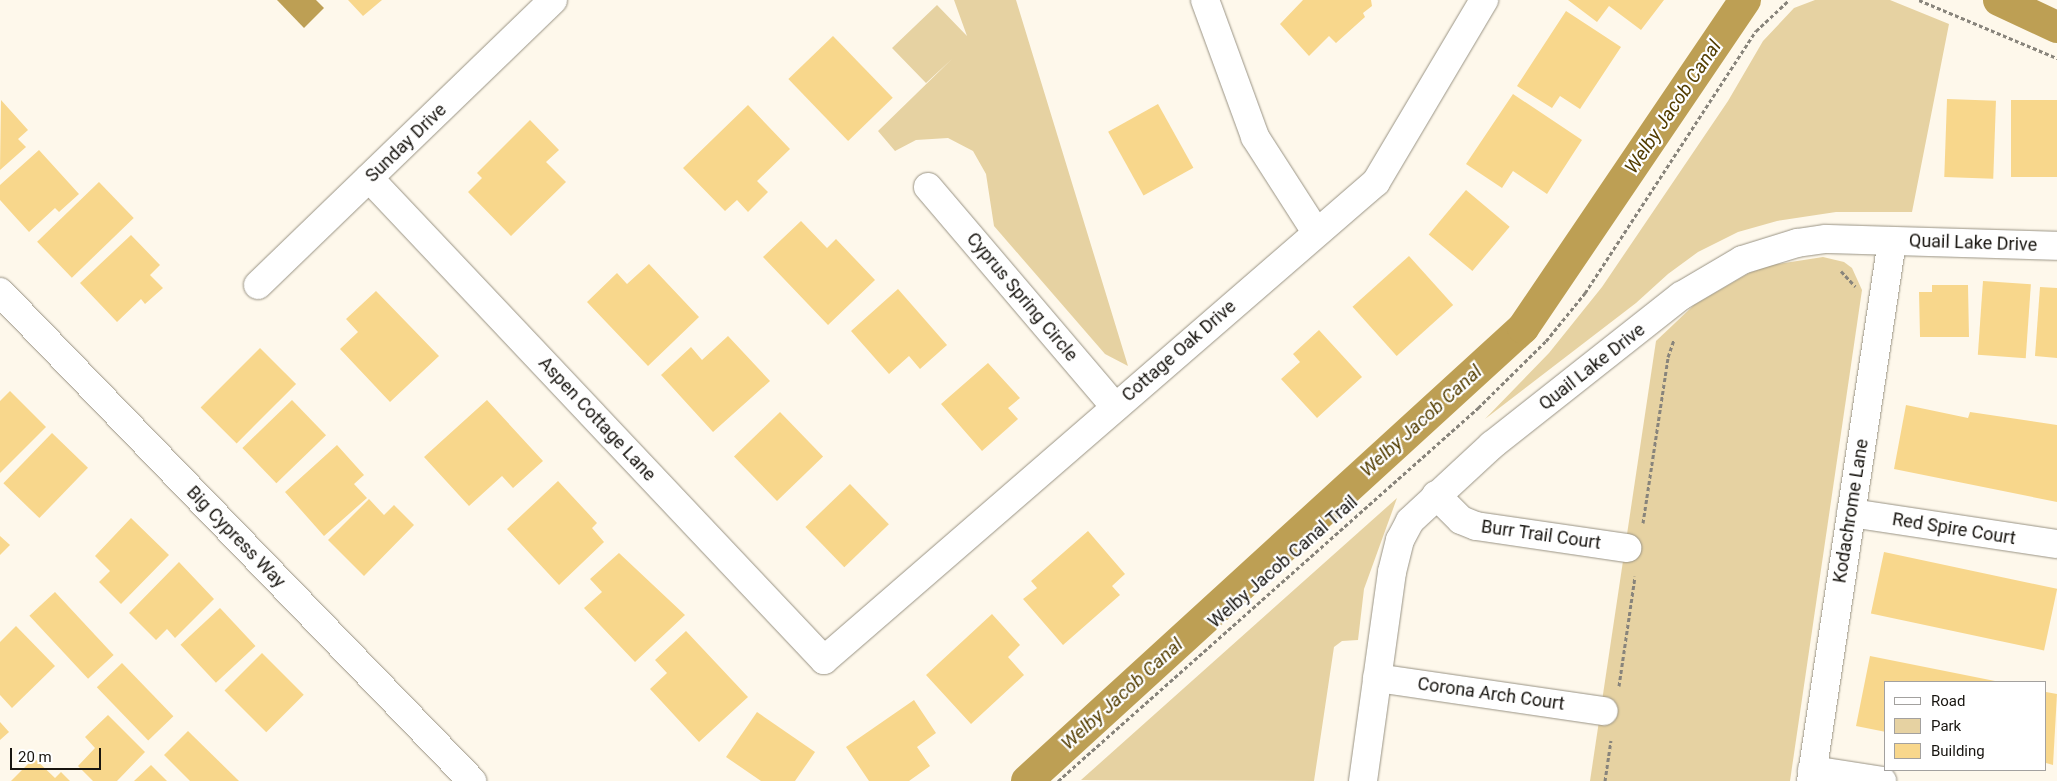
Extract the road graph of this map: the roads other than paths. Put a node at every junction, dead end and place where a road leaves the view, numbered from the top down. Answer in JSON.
{"nodes":[{"id":1,"x":553,"y":0,"type":"edge"},
{"id":2,"x":1205,"y":0,"type":"edge"},
{"id":3,"x":1484,"y":0,"type":"edge"},
{"id":4,"x":369,"y":178,"type":"junction"},
{"id":5,"x":928,"y":187,"type":"dead end"},
{"id":6,"x":1316,"y":232,"type":"junction"},
{"id":7,"x":1892,"y":240,"type":"junction"},
{"id":8,"x":2057,"y":246,"type":"edge"},
{"id":9,"x":258,"y":285,"type":"dead end"},
{"id":10,"x":0,"y":292,"type":"edge"},
{"id":11,"x":1115,"y":407,"type":"junction"},
{"id":12,"x":1436,"y":496,"type":"junction"},
{"id":13,"x":1851,"y":513,"type":"junction"},
{"id":14,"x":2057,"y":544,"type":"edge"},
{"id":15,"x":1635,"y":549,"type":"road end"},
{"id":16,"x":824,"y":660,"type":"joint"},
{"id":17,"x":1377,"y":678,"type":"junction"},
{"id":18,"x":1611,"y":712,"type":"road end"},
{"id":19,"x":1811,"y":776,"type":"edge"},
{"id":20,"x":472,"y":781,"type":"edge"},
{"id":21,"x":1363,"y":781,"type":"edge"},
{"id":22,"x":1882,"y":781,"type":"edge"}],
"edges":[{"from":1,"to":4,"type":"street","name":"Sunday Drive"},
{"from":2,"to":6,"type":"street"},
{"from":3,"to":6,"type":"street","name":"Cottage Oak Drive"},
{"from":4,"to":9,"type":"street","name":"Sunday Drive"},
{"from":4,"to":16,"type":"street","name":"Aspen Cottage Lane"},
{"from":5,"to":11,"type":"street","name":"Cyprus Spring Circle"},
{"from":6,"to":11,"type":"street","name":"Cottage Oak Drive"},
{"from":7,"to":8,"type":"street","name":"Quail Lake Drive"},
{"from":7,"to":12,"type":"street","name":"Quail Lake Drive"},
{"from":7,"to":13,"type":"street","name":"Kodachrome Lane"},
{"from":10,"to":20,"type":"street","name":"Big Cypress Way"},
{"from":11,"to":16,"type":"street","name":"Cottage Oak Drive"},
{"from":12,"to":15,"type":"street","name":"Burr Trail Court"},
{"from":12,"to":17,"type":"street","name":"Quail Lake Drive"},
{"from":13,"to":14,"type":"street","name":"Red Spire Court"},
{"from":13,"to":19,"type":"street","name":"Kodachrome Lane"},
{"from":17,"to":18,"type":"street","name":"Corona Arch Court"},
{"from":17,"to":21,"type":"street","name":"Quail Lake Drive"},
{"from":19,"to":22,"type":"street"}]}
